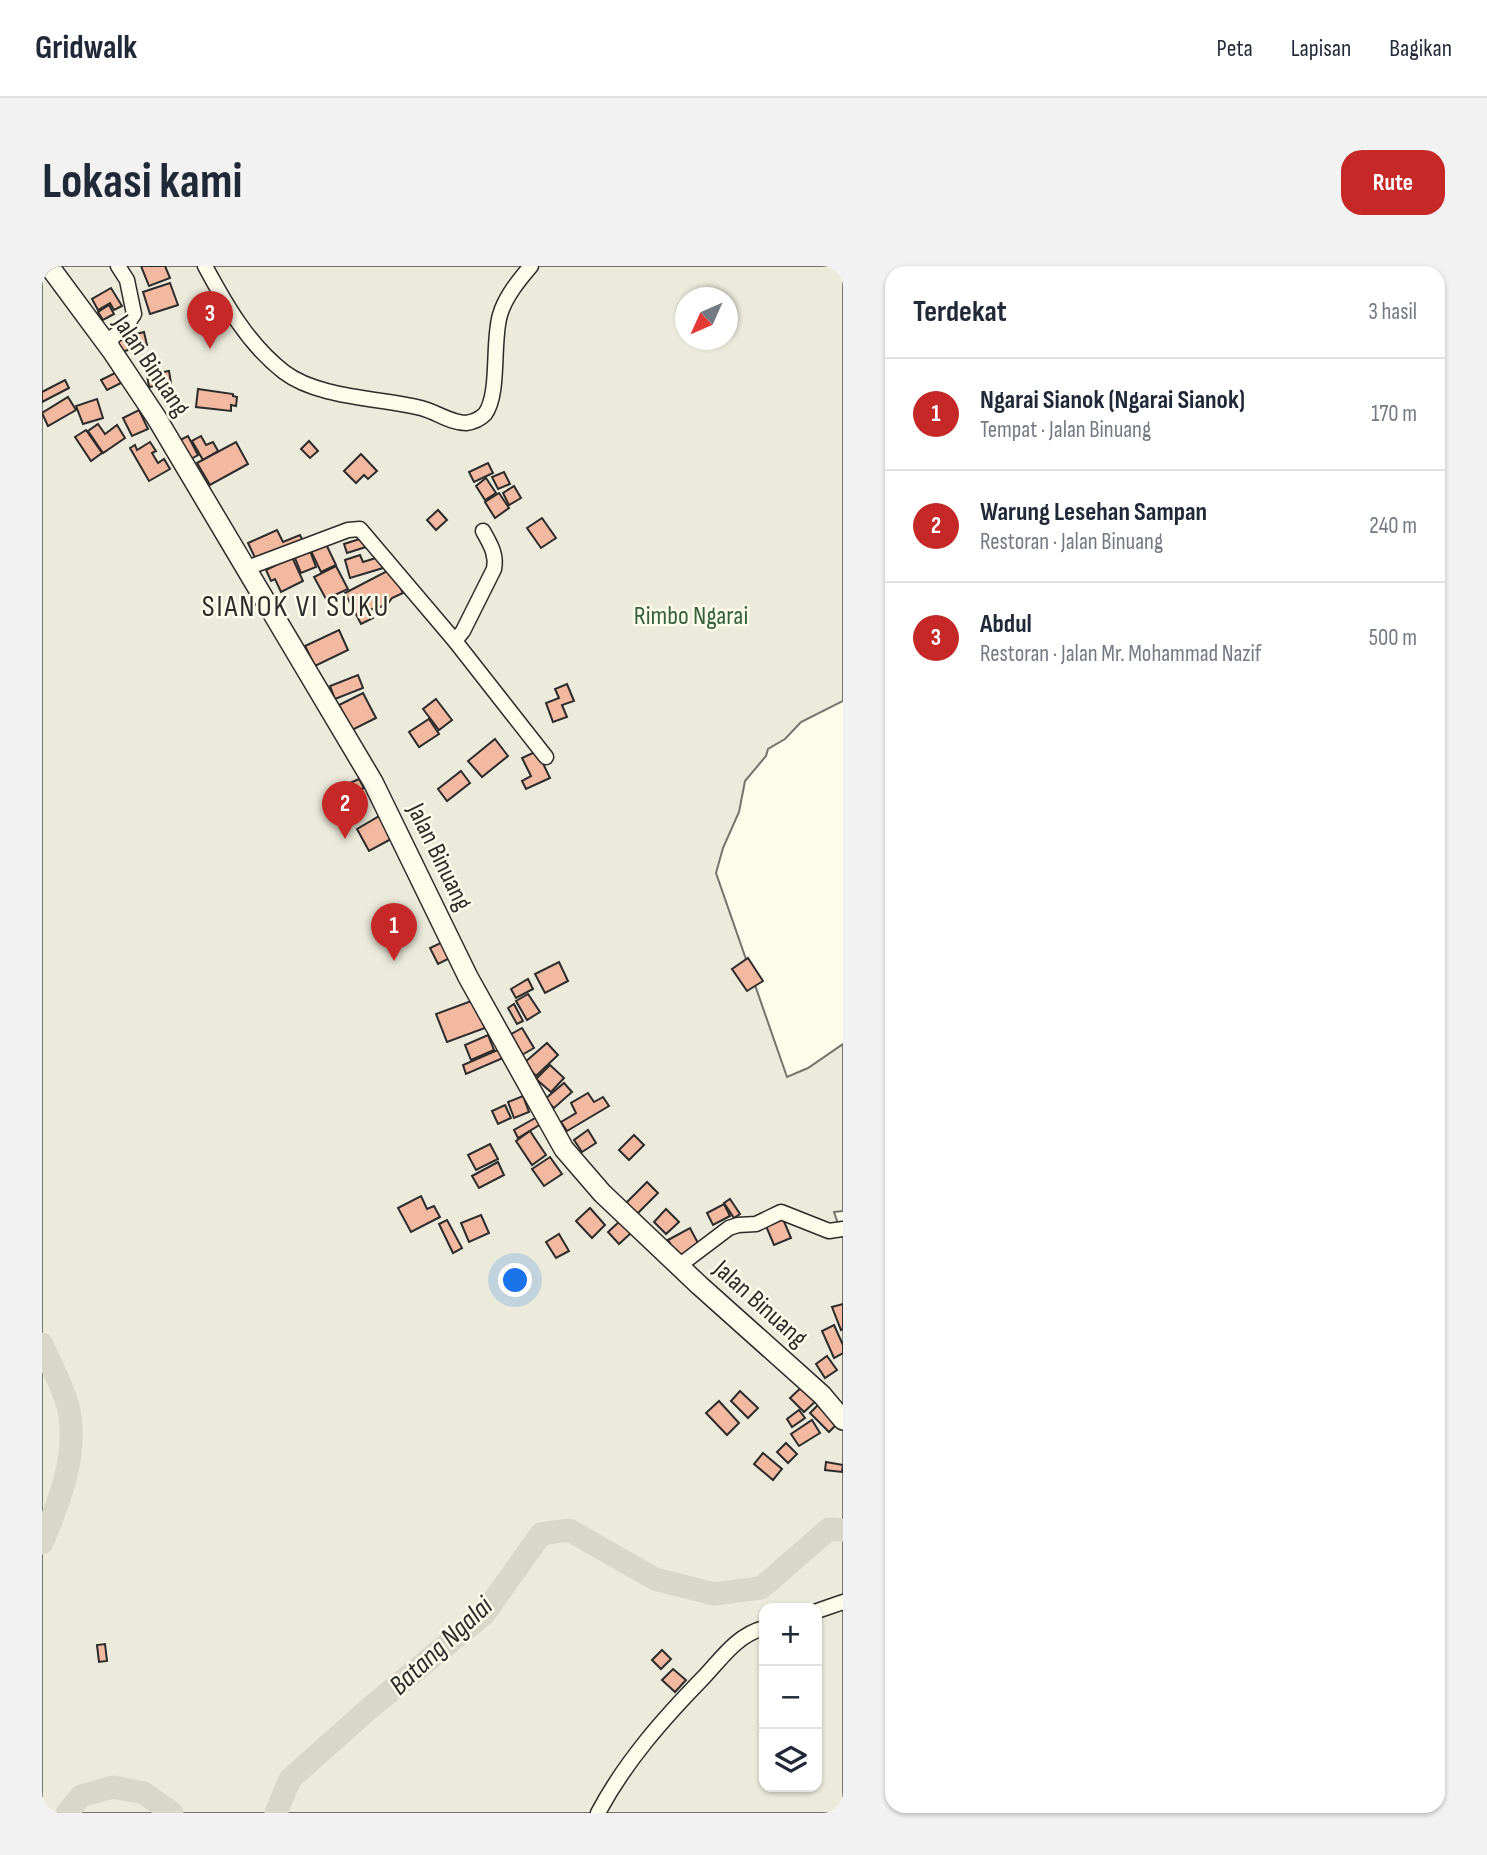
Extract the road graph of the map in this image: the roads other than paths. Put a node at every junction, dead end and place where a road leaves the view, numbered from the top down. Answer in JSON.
{"nodes":[{"id":1,"x":49,"y":266,"type":"edge"},
{"id":2,"x":118,"y":266,"type":"edge"},
{"id":3,"x":205,"y":266,"type":"edge"},
{"id":4,"x":531,"y":266,"type":"edge"},
{"id":5,"x":112,"y":351,"type":"junction"},
{"id":6,"x":483,"y":531,"type":"dead end"},
{"id":7,"x":247,"y":568,"type":"junction"},
{"id":8,"x":455,"y":642,"type":"junction"},
{"id":9,"x":546,"y":757,"type":"dead end"},
{"id":10,"x":843,"y":1229,"type":"edge"},
{"id":11,"x":680,"y":1265,"type":"junction"},
{"id":12,"x":843,"y":1420,"type":"edge"},
{"id":13,"x":843,"y":1602,"type":"edge"},
{"id":14,"x":822,"y":1609,"type":"edge"},
{"id":15,"x":759,"y":1629,"type":"edge"},
{"id":16,"x":598,"y":1813,"type":"edge"}],
"edges":[{"from":1,"to":5,"type":"main road","name":"Jalan Binuang"},
{"from":2,"to":5,"type":"street"},
{"from":3,"to":4,"type":"street"},
{"from":5,"to":7,"type":"main road","name":"Jalan Binuang"},
{"from":6,"to":8,"type":"street"},
{"from":7,"to":8,"type":"street"},
{"from":7,"to":11,"type":"main road","name":"Jalan Binuang"},
{"from":8,"to":9,"type":"street"},
{"from":10,"to":11,"type":"street"},
{"from":11,"to":12,"type":"main road","name":"Jalan Binuang"},
{"from":13,"to":14,"type":"street"},
{"from":15,"to":16,"type":"street"}]}
